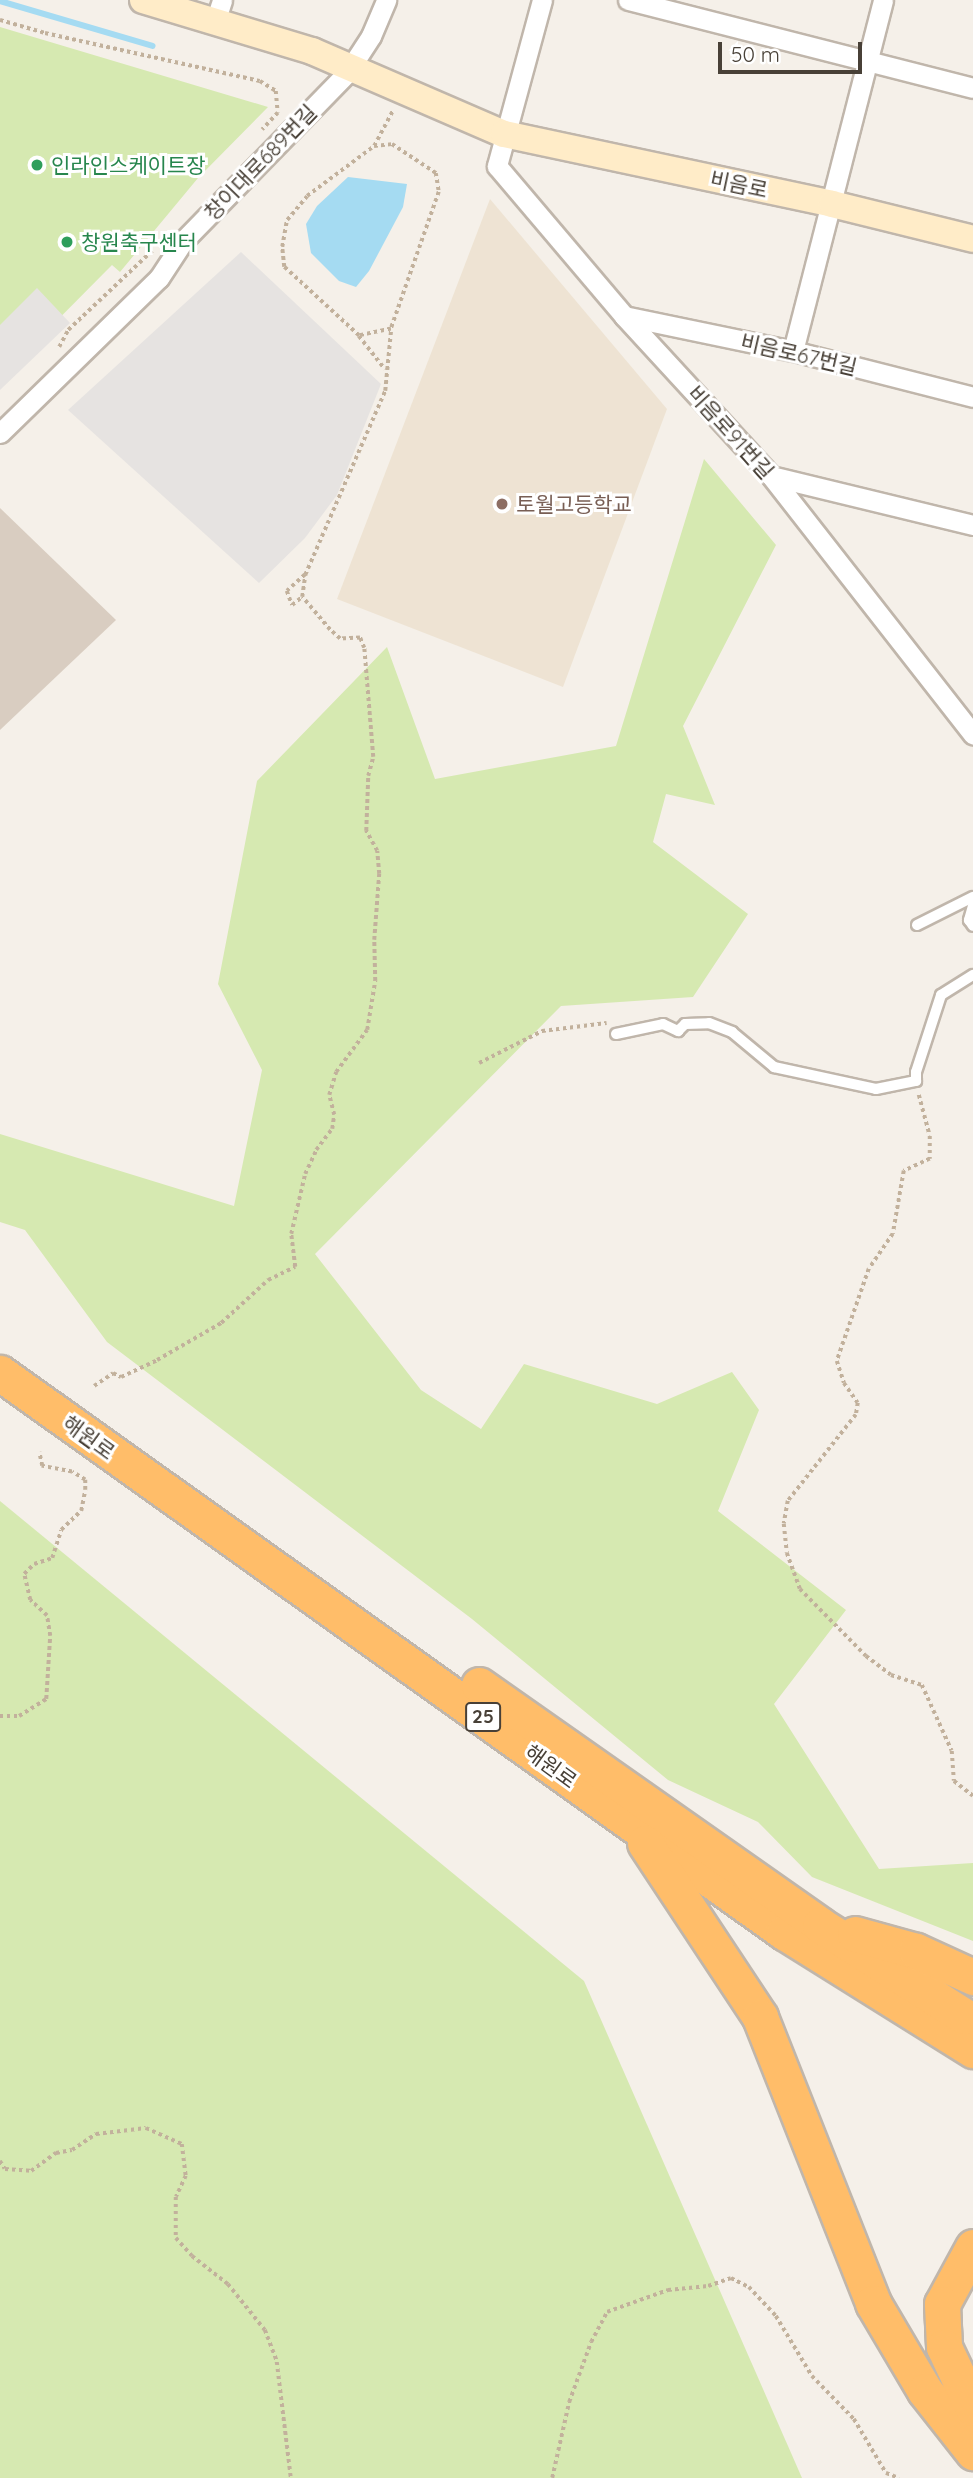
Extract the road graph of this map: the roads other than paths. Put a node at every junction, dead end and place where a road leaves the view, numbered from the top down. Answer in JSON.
{"nodes":[{"id":1,"x":143,"y":0,"type":"edge"},
{"id":2,"x":386,"y":0,"type":"edge"},
{"id":3,"x":542,"y":0,"type":"edge"},
{"id":4,"x":628,"y":0,"type":"edge"},
{"id":5,"x":883,"y":0,"type":"edge"},
{"id":6,"x":219,"y":11,"type":"edge"},
{"id":7,"x":867,"y":61,"type":"junction"},
{"id":8,"x":352,"y":66,"type":"junction"},
{"id":9,"x":973,"y":88,"type":"edge"},
{"id":10,"x":504,"y":134,"type":"junction"},
{"id":11,"x":832,"y":204,"type":"junction"},
{"id":12,"x":973,"y":239,"type":"edge"},
{"id":13,"x":624,"y":316,"type":"junction"},
{"id":14,"x":793,"y":351,"type":"junction"},
{"id":15,"x":973,"y":397,"type":"edge"},
{"id":16,"x":0,"y":433,"type":"edge"},
{"id":17,"x":771,"y":476,"type":"junction"},
{"id":18,"x":973,"y":525,"type":"edge"},
{"id":19,"x":973,"y":735,"type":"edge"},
{"id":20,"x":973,"y":897,"type":"edge"},
{"id":21,"x":973,"y":906,"type":"edge"},
{"id":22,"x":918,"y":925,"type":"dead end"},
{"id":23,"x":973,"y":926,"type":"edge"},
{"id":24,"x":973,"y":975,"type":"edge"},
{"id":25,"x":616,"y":1034,"type":"dead end"},
{"id":26,"x":0,"y":1349,"type":"edge"},
{"id":27,"x":0,"y":1373,"type":"edge"},
{"id":28,"x":633,"y":1825,"type":"junction"},
{"id":29,"x":820,"y":1925,"type":"junction"},
{"id":30,"x":973,"y":1976,"type":"edge"},
{"id":31,"x":973,"y":2022,"type":"edge"},
{"id":32,"x":973,"y":2050,"type":"edge"},
{"id":33,"x":973,"y":2247,"type":"edge"},
{"id":34,"x":973,"y":2408,"type":"edge"},
{"id":35,"x":973,"y":2452,"type":"edge"}],
"edges":[{"from":1,"to":6,"type":"street","name":"비음로"},
{"from":2,"to":8,"type":"street","name":"창이대로689번길"},
{"from":3,"to":10,"type":"street"},
{"from":4,"to":7,"type":"street"},
{"from":5,"to":7,"type":"street"},
{"from":6,"to":8,"type":"street","name":"비음로"},
{"from":7,"to":9,"type":"street"},
{"from":7,"to":11,"type":"street"},
{"from":8,"to":10,"type":"street","name":"비음로"},
{"from":8,"to":16,"type":"street","name":"창이대로689번길"},
{"from":10,"to":11,"type":"street","name":"비음로"},
{"from":10,"to":13,"type":"street","name":"비음로91번길"},
{"from":11,"to":12,"type":"street","name":"비음로"},
{"from":11,"to":14,"type":"street"},
{"from":13,"to":14,"type":"street","name":"비음로67번길"},
{"from":13,"to":17,"type":"street","name":"비음로91번길"},
{"from":14,"to":15,"type":"street","name":"비음로67번길"},
{"from":17,"to":18,"type":"street"},
{"from":17,"to":19,"type":"street","name":"비음로91번길"},
{"from":20,"to":22,"type":"lane"},
{"from":21,"to":23,"type":"lane"},
{"from":24,"to":25,"type":"lane"},
{"from":26,"to":29,"type":"highway","name":"해원로","number":"25"},
{"from":27,"to":28,"type":"highway","name":"해원로","number":"25"},
{"from":28,"to":32,"type":"highway","name":"해원로","number":"25"},
{"from":28,"to":35,"type":"highway"},
{"from":29,"to":30,"type":"highway"},
{"from":29,"to":31,"type":"highway","name":"해원로","number":"25"},
{"from":33,"to":34,"type":"highway"}]}
